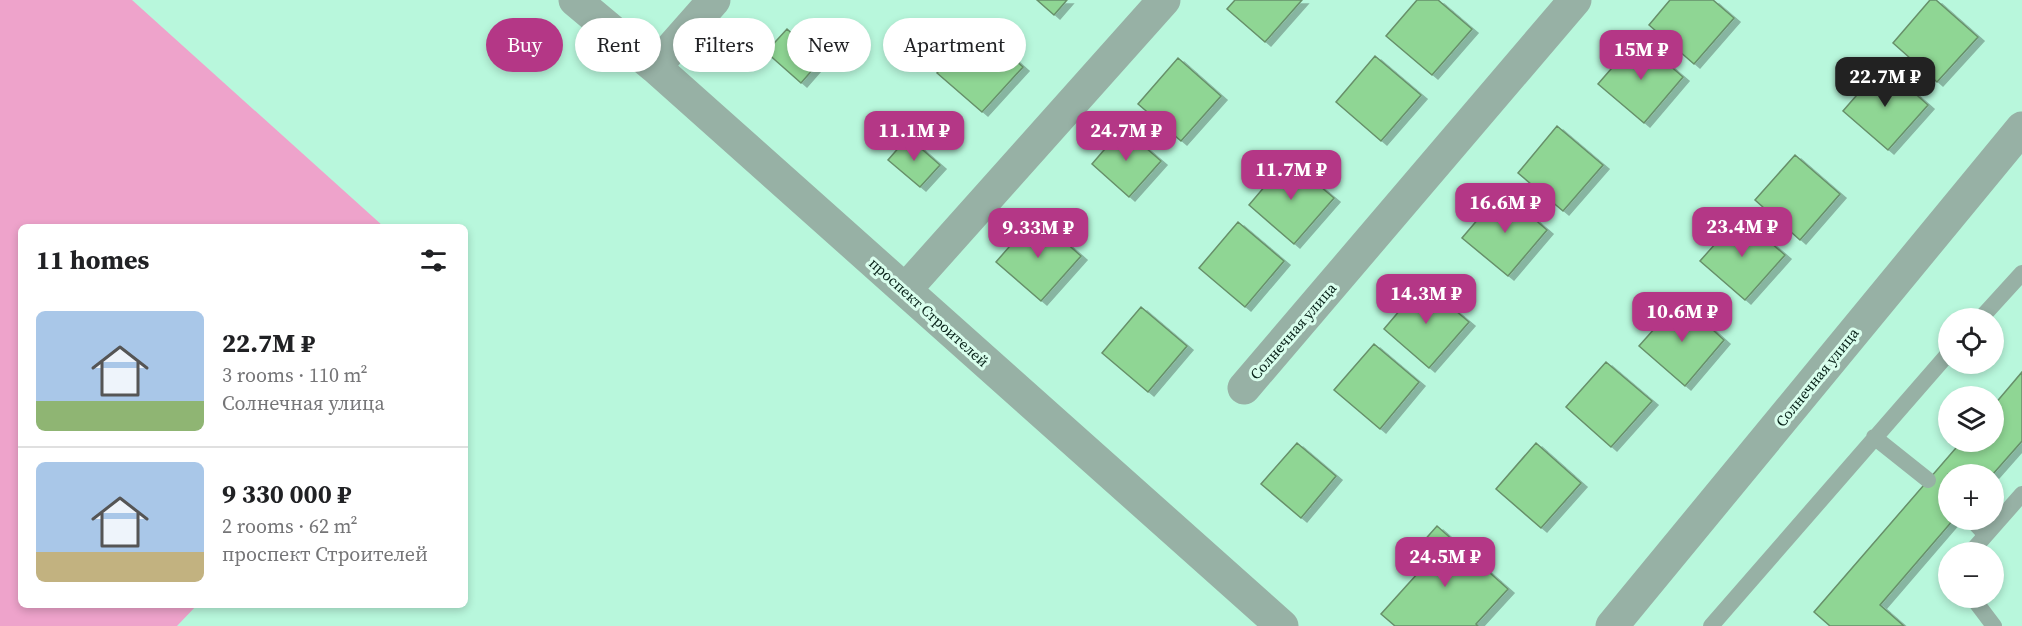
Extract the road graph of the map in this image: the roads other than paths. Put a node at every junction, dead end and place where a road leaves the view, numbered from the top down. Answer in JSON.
{"nodes":[{"id":1,"x":575,"y":0,"type":"edge"},
{"id":2,"x":714,"y":0,"type":"edge"},
{"id":3,"x":1164,"y":0,"type":"edge"},
{"id":4,"x":1575,"y":0,"type":"edge"},
{"id":5,"x":596,"y":18,"type":"edge"},
{"id":6,"x":661,"y":60,"type":"edge"},
{"id":7,"x":661,"y":72,"type":"edge"},
{"id":8,"x":2022,"y":128,"type":"edge"},
{"id":9,"x":2022,"y":273,"type":"edge"},
{"id":10,"x":905,"y":290,"type":"junction"},
{"id":11,"x":1990,"y":308,"type":"edge"},
{"id":12,"x":1938,"y":365,"type":"edge"},
{"id":13,"x":1244,"y":388,"type":"dead end"},
{"id":14,"x":1874,"y":437,"type":"junction"},
{"id":15,"x":1928,"y":480,"type":"dead end"},
{"id":16,"x":2022,"y":494,"type":"edge"},
{"id":17,"x":1981,"y":530,"type":"edge"},
{"id":18,"x":1986,"y":535,"type":"junction"},
{"id":19,"x":1980,"y":542,"type":"edge"},
{"id":20,"x":1980,"y":608,"type":"edge"},
{"id":21,"x":1282,"y":626,"type":"edge"},
{"id":22,"x":1612,"y":626,"type":"edge"},
{"id":23,"x":1711,"y":626,"type":"edge"},
{"id":24,"x":1994,"y":626,"type":"edge"}],
"edges":[{"from":1,"to":5,"type":"street","name":"проспект Строителей"},
{"from":2,"to":6,"type":"street"},
{"from":3,"to":10,"type":"street"},
{"from":4,"to":13,"type":"street","name":"Солнечная улица"},
{"from":7,"to":10,"type":"street","name":"проспект Строителей"},
{"from":8,"to":22,"type":"street","name":"Солнечная улица"},
{"from":9,"to":11,"type":"lane"},
{"from":10,"to":21,"type":"street","name":"проспект Строителей"},
{"from":12,"to":14,"type":"lane"},
{"from":14,"to":15,"type":"lane"},
{"from":14,"to":23,"type":"lane"},
{"from":16,"to":18,"type":"lane"},
{"from":17,"to":18,"type":"lane"},
{"from":18,"to":19,"type":"lane"},
{"from":20,"to":24,"type":"lane"}]}
